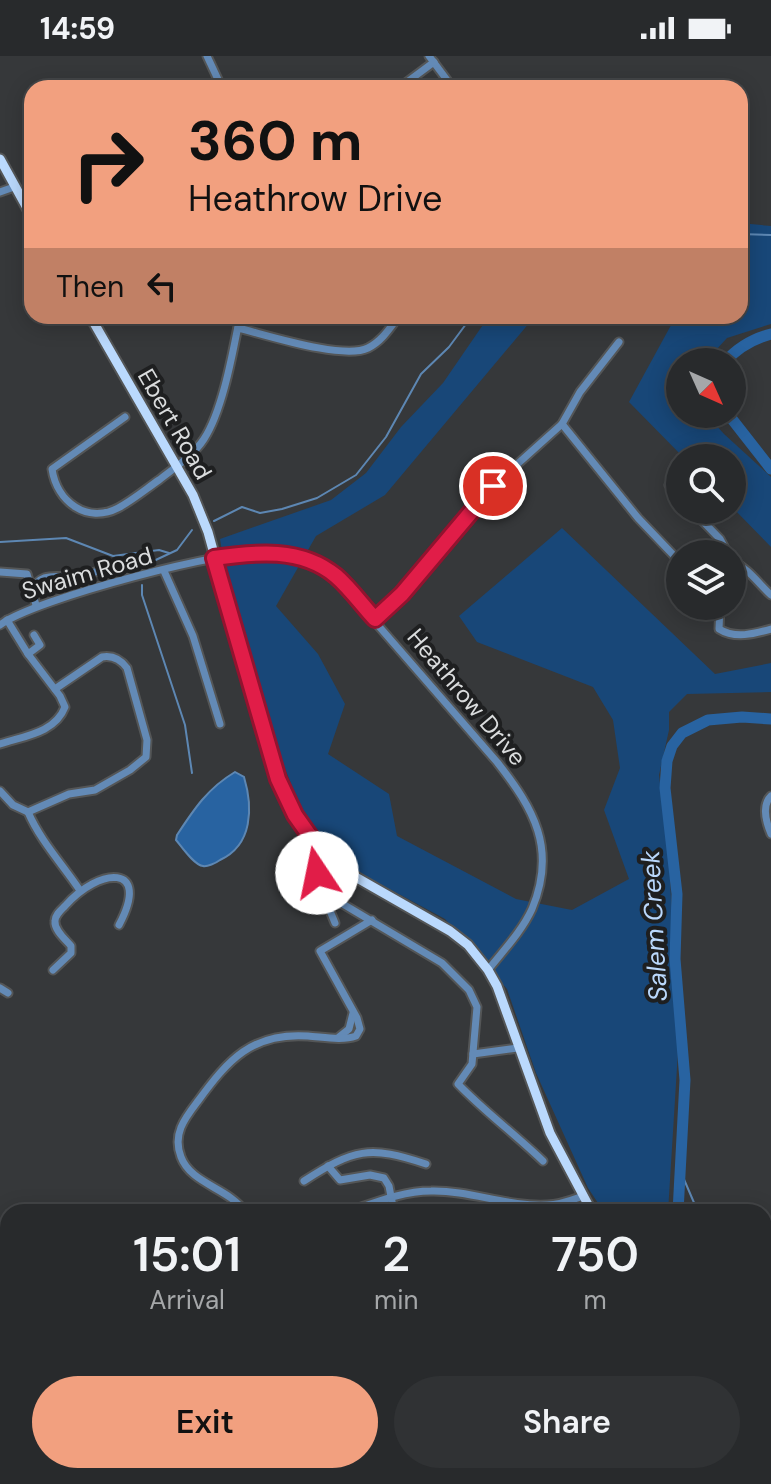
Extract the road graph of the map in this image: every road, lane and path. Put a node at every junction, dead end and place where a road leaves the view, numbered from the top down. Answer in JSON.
{"nodes":[{"id":1,"x":207,"y":56,"type":"edge"},
{"id":2,"x":431,"y":59,"type":"edge"},
{"id":3,"x":218,"y":80,"type":"edge"},
{"id":4,"x":408,"y":80,"type":"edge"},
{"id":5,"x":447,"y":80,"type":"edge"},
{"id":6,"x":0,"y":159,"type":"edge"},
{"id":7,"x":14,"y":187,"type":"junction"},
{"id":8,"x":0,"y":192,"type":"edge"},
{"id":9,"x":24,"y":204,"type":"edge"},
{"id":10,"x":95,"y":324,"type":"edge"},
{"id":11,"x":239,"y":324,"type":"edge"},
{"id":12,"x":392,"y":324,"type":"edge"},
{"id":13,"x":238,"y":328,"type":"junction"},
{"id":14,"x":619,"y":342,"type":"dead end"},
{"id":15,"x":125,"y":417,"type":"dead end"},
{"id":16,"x":562,"y":424,"type":"junction"},
{"id":17,"x":178,"y":466,"type":"junction"},
{"id":18,"x":706,"y":524,"type":"edge"},
{"id":19,"x":721,"y":540,"type":"edge"},
{"id":20,"x":666,"y":547,"type":"edge"},
{"id":21,"x":214,"y":558,"type":"junction"},
{"id":22,"x":189,"y":564,"type":"joint"},
{"id":23,"x":746,"y":568,"type":"edge"},
{"id":24,"x":102,"y":570,"type":"dead end"},
{"id":25,"x":164,"y":571,"type":"junction"},
{"id":26,"x":0,"y":572,"type":"edge"},
{"id":27,"x":31,"y":593,"type":"junction"},
{"id":28,"x":771,"y":595,"type":"edge"},
{"id":29,"x":36,"y":605,"type":"junction"},
{"id":30,"x":375,"y":619,"type":"junction"},
{"id":31,"x":719,"y":620,"type":"edge"},
{"id":32,"x":4,"y":622,"type":"edge"},
{"id":33,"x":771,"y":629,"type":"edge"},
{"id":34,"x":34,"y":635,"type":"dead end"},
{"id":35,"x":28,"y":654,"type":"junction"},
{"id":36,"x":55,"y":689,"type":"junction"},
{"id":37,"x":220,"y":724,"type":"dead end"},
{"id":38,"x":0,"y":744,"type":"edge"},
{"id":39,"x":0,"y":791,"type":"edge"},
{"id":40,"x":771,"y":796,"type":"edge"},
{"id":41,"x":28,"y":812,"type":"junction"},
{"id":42,"x":771,"y":834,"type":"edge"},
{"id":43,"x":324,"y":856,"type":"junction"},
{"id":44,"x":79,"y":889,"type":"junction"},
{"id":45,"x":321,"y":891,"type":"junction"},
{"id":46,"x":372,"y":920,"type":"junction"},
{"id":47,"x":335,"y":923,"type":"dead end"},
{"id":48,"x":119,"y":925,"type":"dead end"},
{"id":49,"x":53,"y":970,"type":"dead end"},
{"id":50,"x":488,"y":970,"type":"junction"},
{"id":51,"x":0,"y":988,"type":"edge"},
{"id":52,"x":8,"y":993,"type":"dead end"},
{"id":53,"x":518,"y":1048,"type":"junction"},
{"id":54,"x":473,"y":1054,"type":"junction"},
{"id":55,"x":543,"y":1161,"type":"dead end"},
{"id":56,"x":426,"y":1164,"type":"dead end"},
{"id":57,"x":328,"y":1166,"type":"junction"},
{"id":58,"x":304,"y":1181,"type":"dead end"},
{"id":59,"x":583,"y":1196,"type":"junction"},
{"id":60,"x":385,"y":1200,"type":"junction"},
{"id":61,"x":238,"y":1204,"type":"edge"},
{"id":62,"x":372,"y":1204,"type":"edge"},
{"id":63,"x":385,"y":1204,"type":"edge"},
{"id":64,"x":388,"y":1204,"type":"edge"},
{"id":65,"x":519,"y":1204,"type":"edge"},
{"id":66,"x":555,"y":1204,"type":"edge"},
{"id":67,"x":588,"y":1204,"type":"edge"}],
"edges":[{"from":1,"to":3,"type":"street"},
{"from":2,"to":4,"type":"street"},
{"from":2,"to":5,"type":"street"},
{"from":6,"to":7,"type":"main road"},
{"from":7,"to":8,"type":"street"},
{"from":7,"to":9,"type":"main road"},
{"from":10,"to":17,"type":"main road","name":"Ebert Road"},
{"from":11,"to":13,"type":"street"},
{"from":12,"to":13,"type":"street"},
{"from":13,"to":17,"type":"street"},
{"from":14,"to":16,"type":"street"},
{"from":15,"to":17,"type":"street"},
{"from":16,"to":20,"type":"street"},
{"from":16,"to":30,"type":"street"},
{"from":17,"to":21,"type":"main road","name":"Ebert Road"},
{"from":18,"to":19,"type":"street"},
{"from":21,"to":22,"type":"street","name":"Heathrow Drive"},
{"from":21,"to":30,"type":"street","name":"Heathrow Drive"},
{"from":21,"to":43,"type":"main road","name":"Ebert Road"},
{"from":22,"to":25,"type":"street","name":"Swaim Road"},
{"from":23,"to":28,"type":"street"},
{"from":24,"to":27,"type":"street"},
{"from":25,"to":29,"type":"street","name":"Swaim Road"},
{"from":25,"to":37,"type":"street"},
{"from":26,"to":27,"type":"street"},
{"from":27,"to":29,"type":"street"},
{"from":29,"to":32,"type":"street","name":"Swaim Road"},
{"from":30,"to":50,"type":"street","name":"Heathrow Drive"},
{"from":31,"to":33,"type":"street"},
{"from":32,"to":35,"type":"street"},
{"from":34,"to":35,"type":"street"},
{"from":35,"to":36,"type":"street"},
{"from":36,"to":38,"type":"street"},
{"from":36,"to":41,"type":"street"},
{"from":39,"to":41,"type":"street"},
{"from":40,"to":42,"type":"street"},
{"from":41,"to":44,"type":"street"},
{"from":43,"to":45,"type":"street"},
{"from":43,"to":50,"type":"main road"},
{"from":44,"to":48,"type":"street"},
{"from":44,"to":49,"type":"street"},
{"from":45,"to":46,"type":"street"},
{"from":45,"to":47,"type":"street"},
{"from":46,"to":54,"type":"street"},
{"from":46,"to":61,"type":"street"},
{"from":50,"to":53,"type":"main road"},
{"from":51,"to":52,"type":"street"},
{"from":53,"to":54,"type":"street"},
{"from":53,"to":59,"type":"main road"},
{"from":54,"to":55,"type":"street"},
{"from":56,"to":57,"type":"street"},
{"from":57,"to":58,"type":"street"},
{"from":57,"to":60,"type":"street"},
{"from":59,"to":66,"type":"street"},
{"from":59,"to":67,"type":"main road"},
{"from":60,"to":62,"type":"street"},
{"from":60,"to":63,"type":"street"},
{"from":60,"to":64,"type":"street"},
{"from":60,"to":65,"type":"street"}]}
